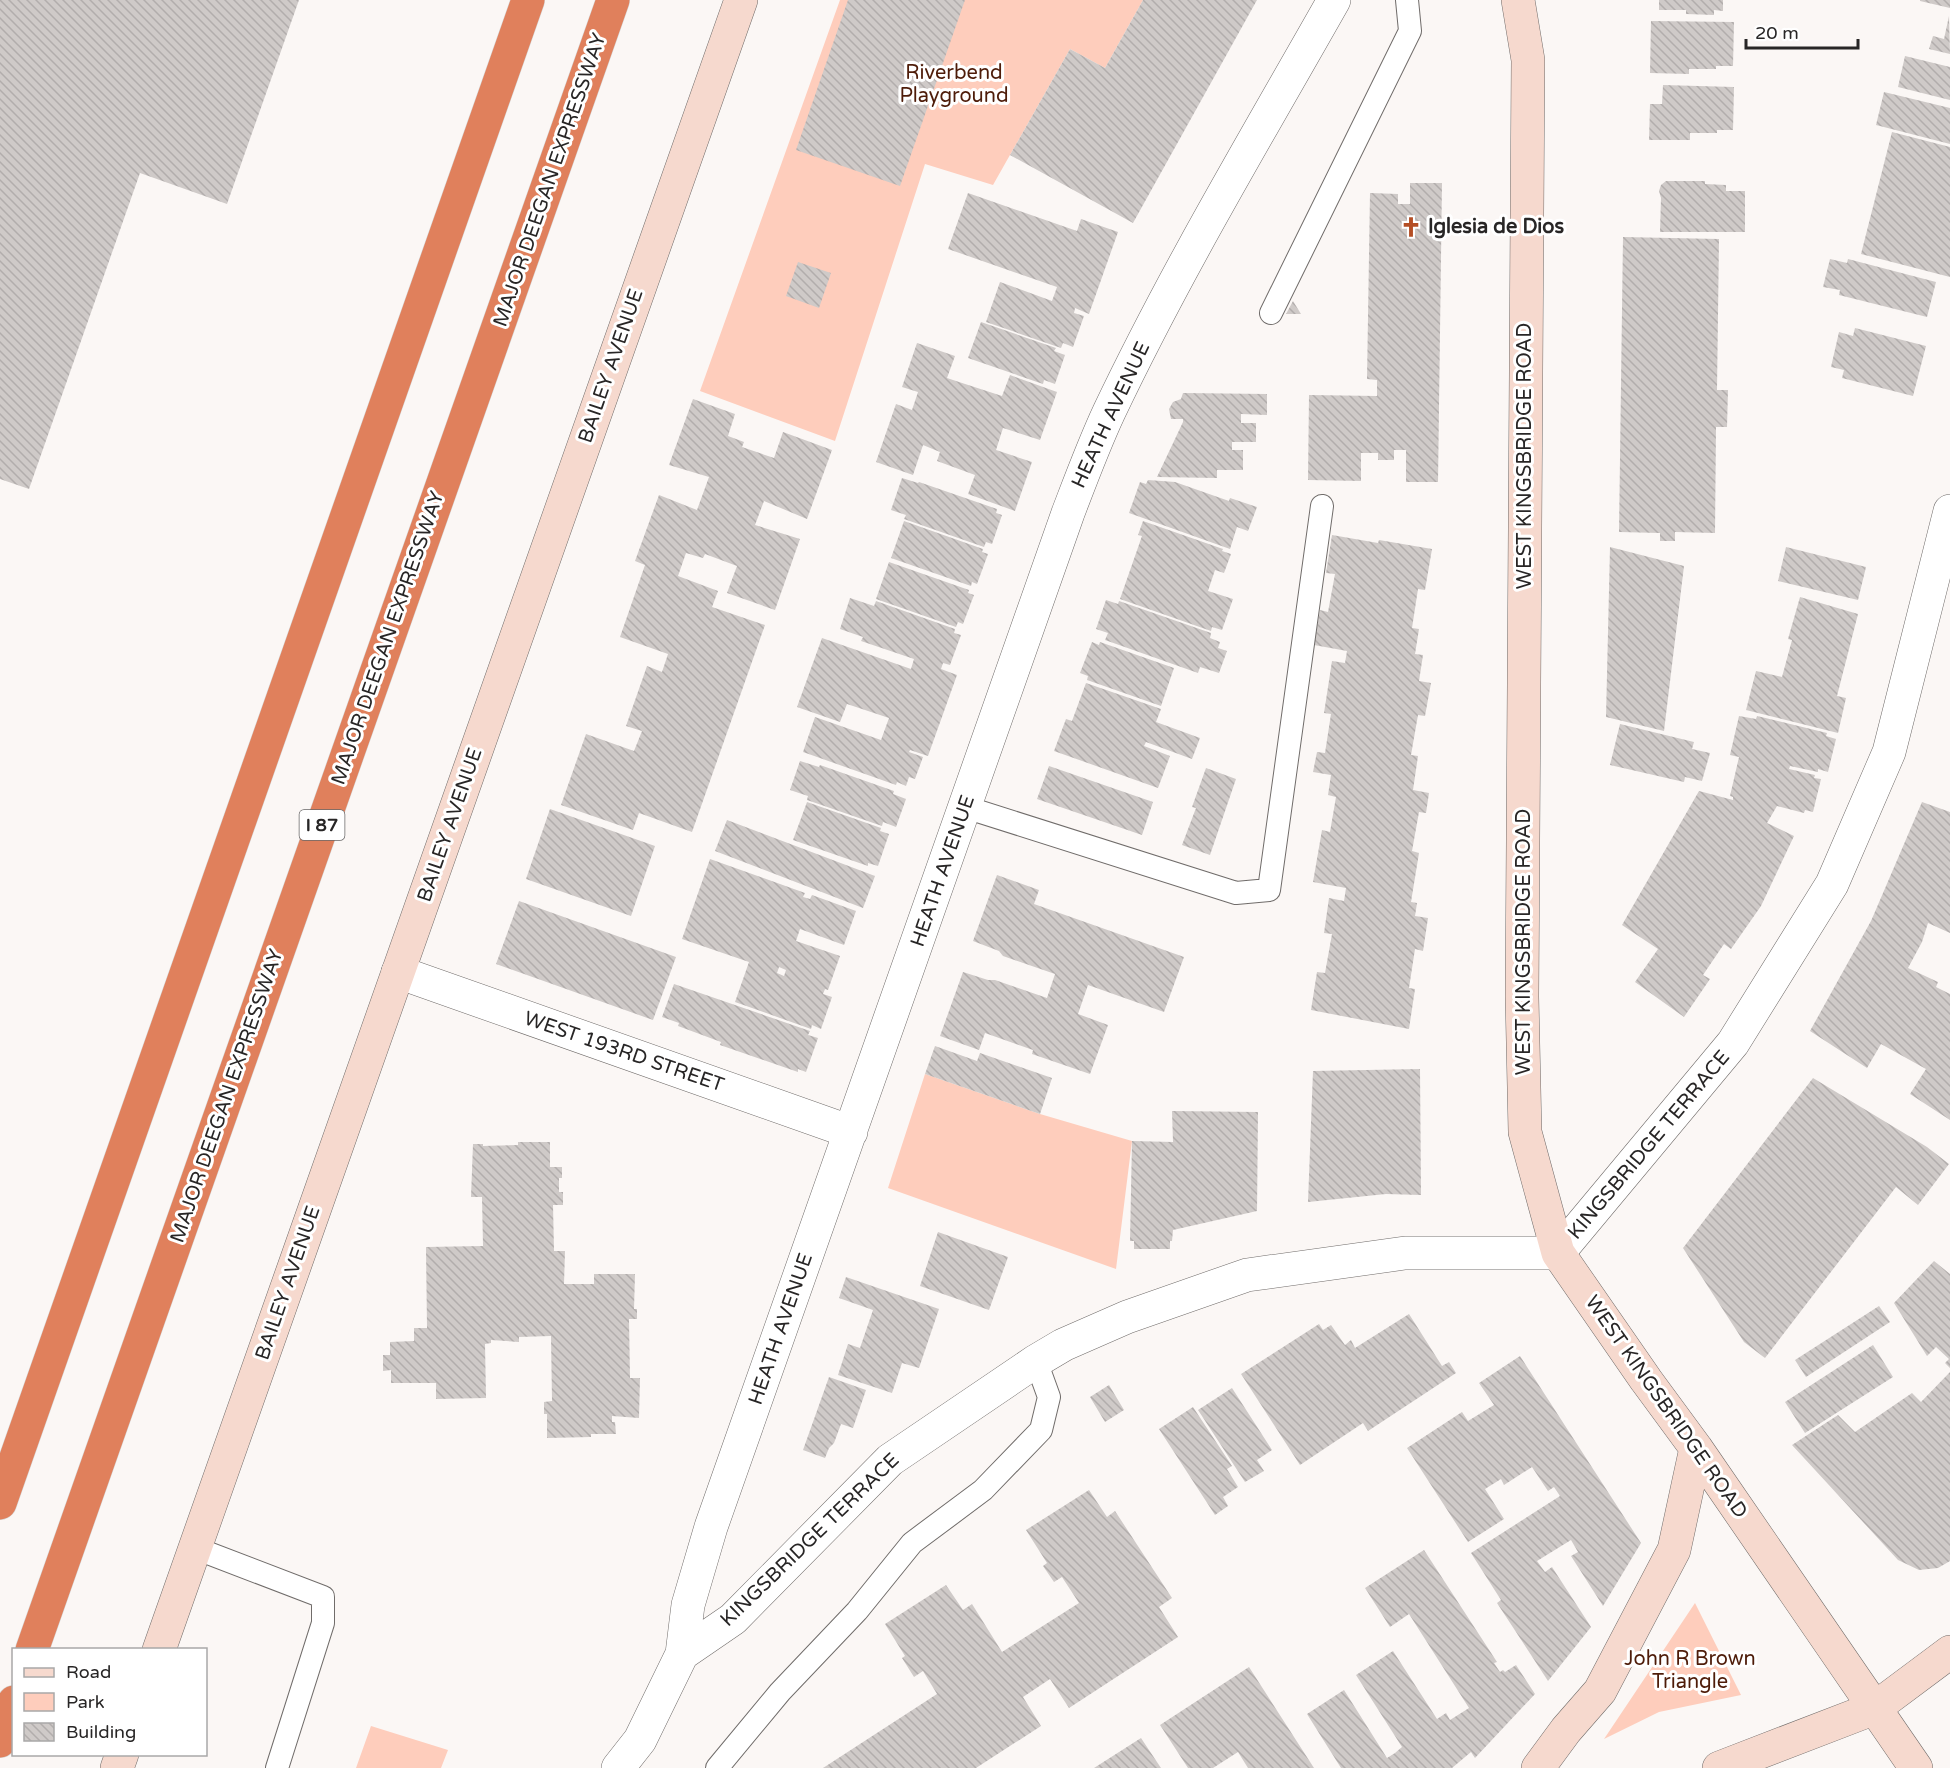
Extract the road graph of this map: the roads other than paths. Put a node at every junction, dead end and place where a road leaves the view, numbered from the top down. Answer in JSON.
{"nodes":[{"id":1,"x":528,"y":0,"type":"edge"},
{"id":2,"x":613,"y":0,"type":"edge"},
{"id":3,"x":741,"y":0,"type":"edge"},
{"id":4,"x":1334,"y":0,"type":"edge"},
{"id":5,"x":1407,"y":0,"type":"edge"},
{"id":6,"x":1518,"y":0,"type":"edge"},
{"id":7,"x":1271,"y":313,"type":"dead end"},
{"id":8,"x":1322,"y":506,"type":"dead end"},
{"id":9,"x":1950,"y":511,"type":"edge"},
{"id":10,"x":965,"y":807,"type":"junction"},
{"id":11,"x":398,"y":972,"type":"junction"},
{"id":12,"x":851,"y":1132,"type":"junction"},
{"id":13,"x":1558,"y":1253,"type":"junction"},
{"id":14,"x":1036,"y":1361,"type":"junction"},
{"id":15,"x":1696,"y":1448,"type":"junction"},
{"id":16,"x":0,"y":1503,"type":"edge"},
{"id":17,"x":195,"y":1548,"type":"junction"},
{"id":18,"x":33,"y":1648,"type":"edge"},
{"id":19,"x":160,"y":1648,"type":"edge"},
{"id":20,"x":1950,"y":1652,"type":"edge"},
{"id":21,"x":682,"y":1654,"type":"junction"},
{"id":22,"x":12,"y":1708,"type":"edge"},
{"id":23,"x":1875,"y":1708,"type":"junction"},
{"id":24,"x":0,"y":1741,"type":"edge"},
{"id":25,"x":276,"y":1768,"type":"edge"},
{"id":26,"x":618,"y":1768,"type":"edge"},
{"id":27,"x":717,"y":1768,"type":"edge"},
{"id":28,"x":1538,"y":1768,"type":"edge"},
{"id":29,"x":1719,"y":1768,"type":"edge"},
{"id":30,"x":1916,"y":1768,"type":"edge"}],
"edges":[{"from":1,"to":16,"type":"highway"},
{"from":2,"to":18,"type":"highway","name":"MAJOR DEEGAN EXPRESSWAY","number":"I 87"},
{"from":3,"to":11,"type":"main road","name":"BAILEY AVENUE"},
{"from":4,"to":10,"type":"street","name":"HEATH AVENUE"},
{"from":5,"to":7,"type":"lane"},
{"from":6,"to":13,"type":"main road","name":"WEST KINGSBRIDGE ROAD"},
{"from":8,"to":10,"type":"lane"},
{"from":9,"to":13,"type":"street","name":"KINGSBRIDGE TERRACE"},
{"from":10,"to":12,"type":"street","name":"HEATH AVENUE"},
{"from":11,"to":12,"type":"street","name":"WEST 193RD STREET"},
{"from":11,"to":17,"type":"main road","name":"BAILEY AVENUE"},
{"from":12,"to":21,"type":"street","name":"HEATH AVENUE"},
{"from":13,"to":14,"type":"street","name":"KINGSBRIDGE TERRACE"},
{"from":13,"to":15,"type":"main road","name":"WEST KINGSBRIDGE ROAD"},
{"from":14,"to":21,"type":"street","name":"KINGSBRIDGE TERRACE"},
{"from":14,"to":27,"type":"lane"},
{"from":15,"to":23,"type":"main road","name":"WEST KINGSBRIDGE ROAD"},
{"from":15,"to":28,"type":"main road"},
{"from":17,"to":19,"type":"main road","name":"BAILEY AVENUE"},
{"from":17,"to":25,"type":"lane"},
{"from":20,"to":23,"type":"main road"},
{"from":21,"to":26,"type":"street","name":"HEATH AVENUE"},
{"from":22,"to":24,"type":"highway"},
{"from":23,"to":29,"type":"main road"},
{"from":23,"to":30,"type":"main road","name":"WEST KINGSBRIDGE ROAD"}]}
